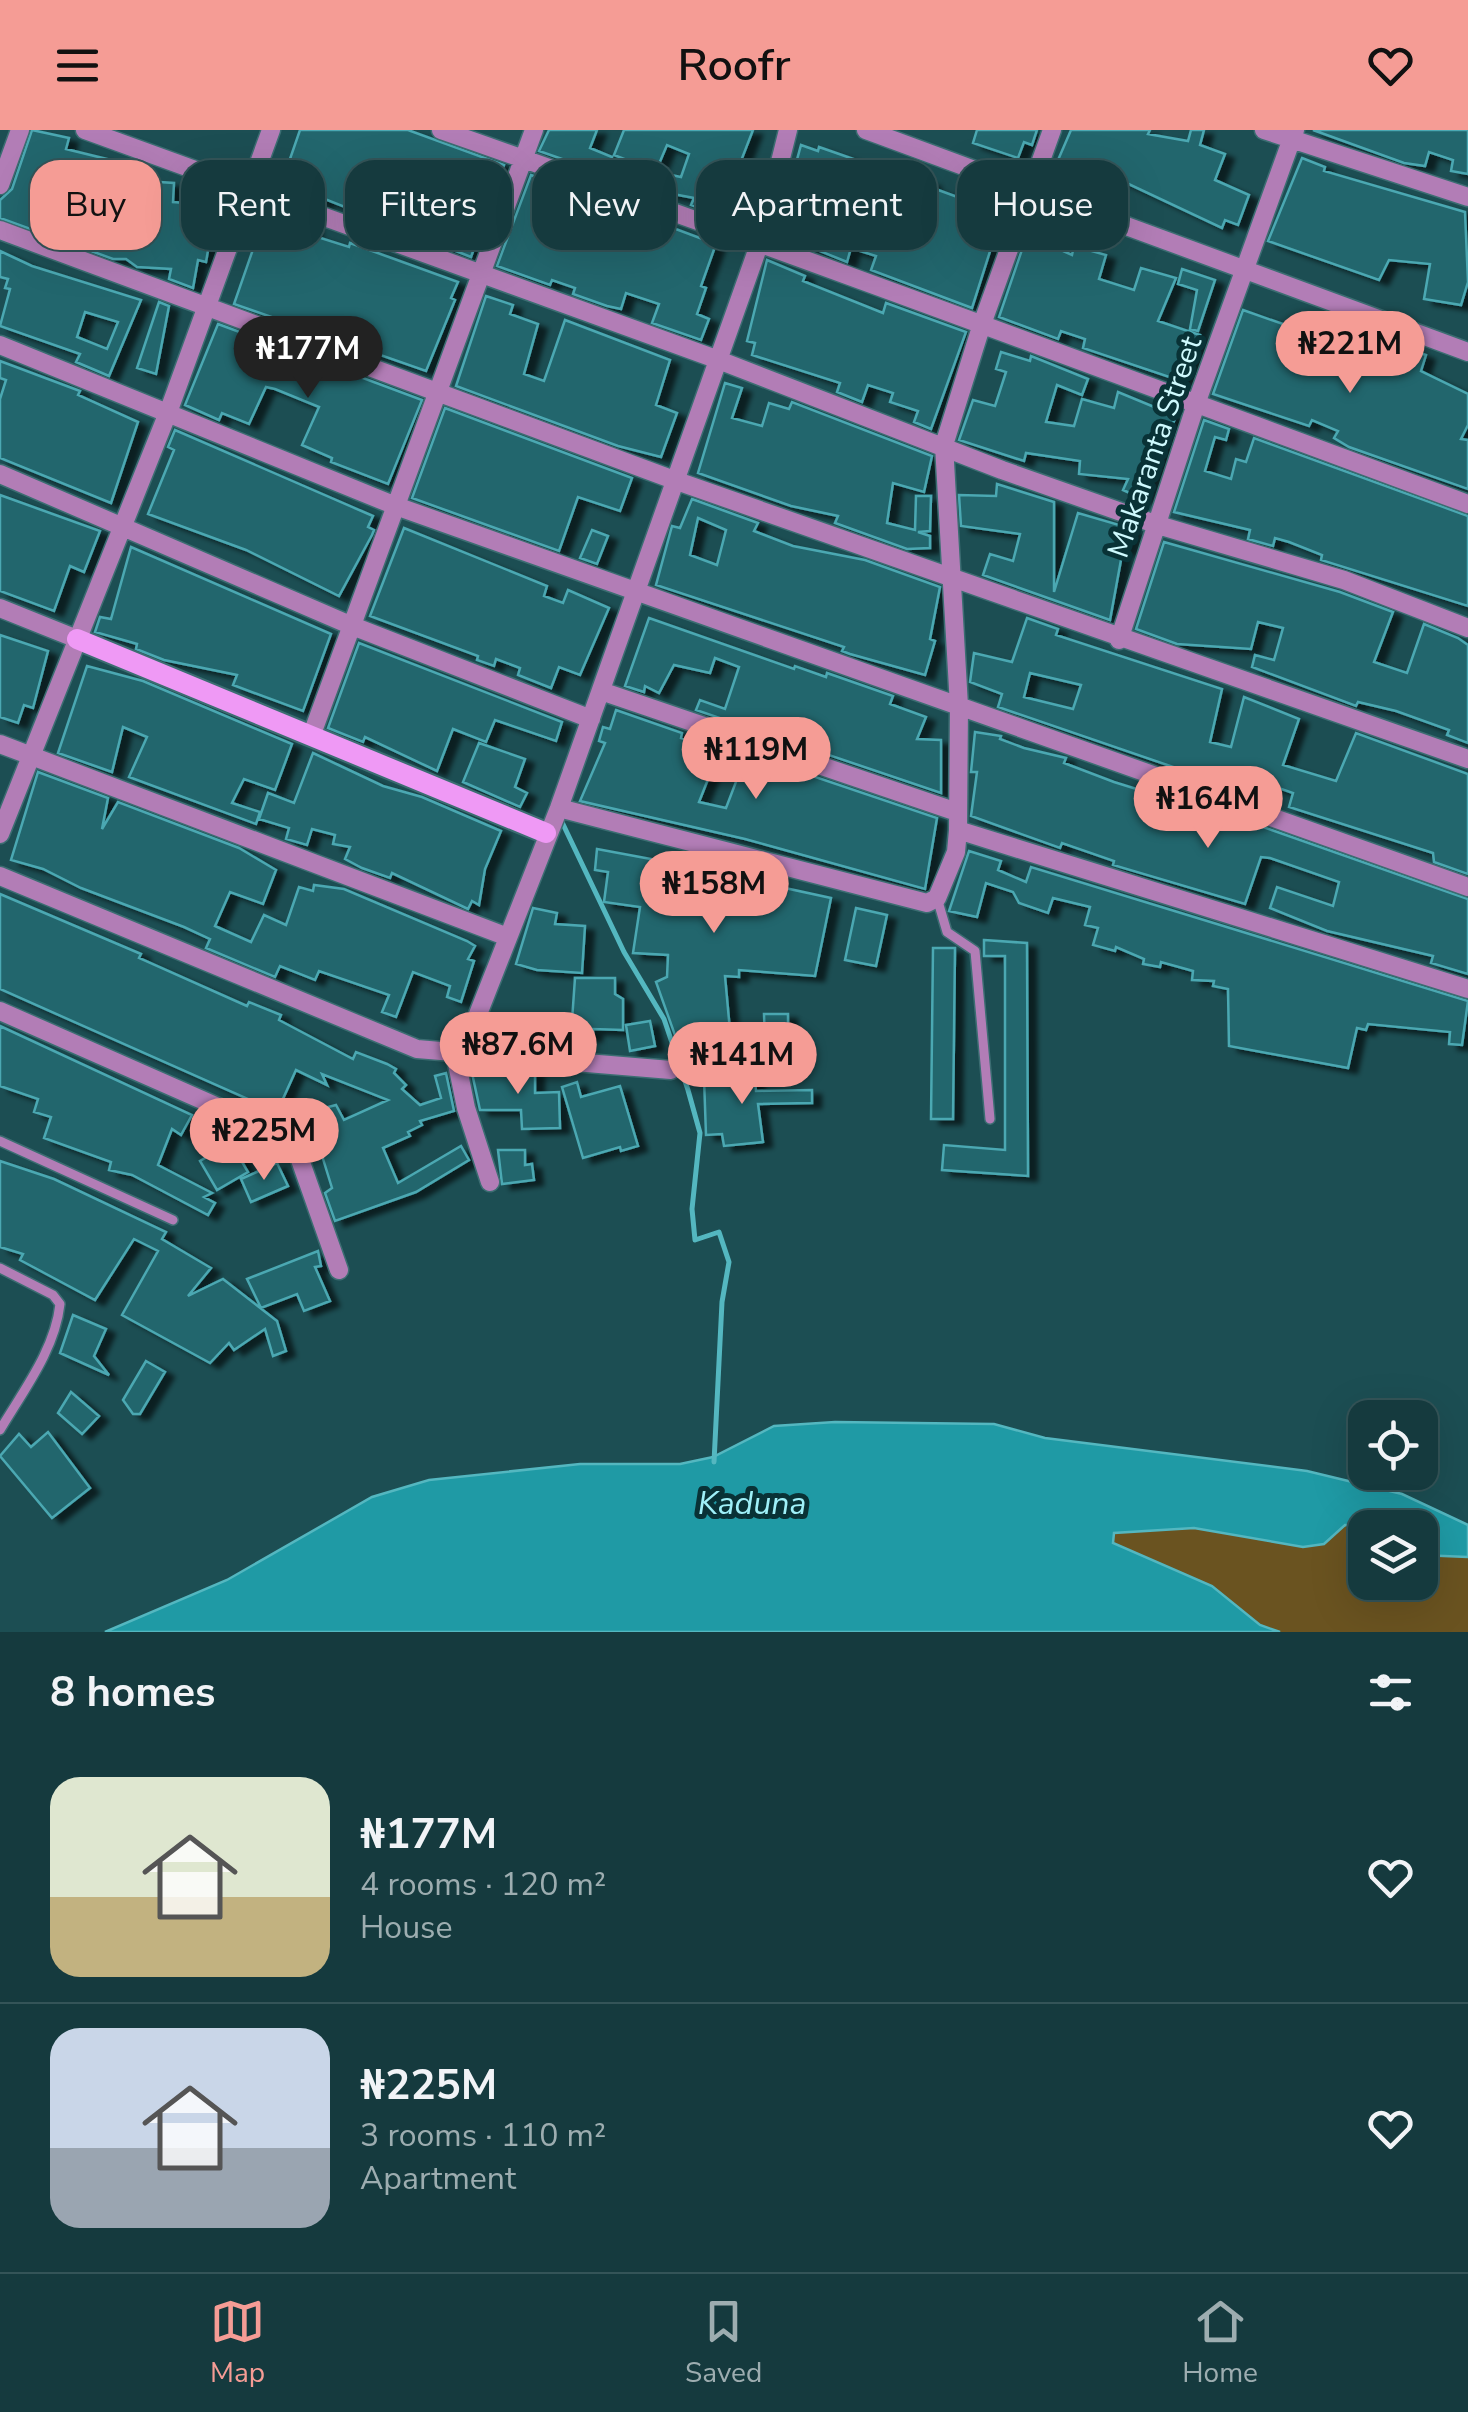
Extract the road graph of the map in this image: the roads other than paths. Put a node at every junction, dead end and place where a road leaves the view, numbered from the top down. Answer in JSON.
{"nodes":[{"id":1,"x":20,"y":130,"type":"edge"},
{"id":2,"x":85,"y":130,"type":"edge"},
{"id":3,"x":271,"y":130,"type":"edge"},
{"id":4,"x":441,"y":130,"type":"edge"},
{"id":5,"x":534,"y":130,"type":"edge"},
{"id":6,"x":788,"y":130,"type":"edge"},
{"id":7,"x":866,"y":130,"type":"edge"},
{"id":8,"x":1052,"y":130,"type":"edge"},
{"id":9,"x":1264,"y":130,"type":"edge"},
{"id":10,"x":1293,"y":135,"type":"edge"},
{"id":11,"x":524,"y":159,"type":"junction"},
{"id":12,"x":259,"y":160,"type":"edge"},
{"id":13,"x":780,"y":160,"type":"edge"},
{"id":14,"x":1040,"y":160,"type":"edge"},
{"id":15,"x":181,"y":163,"type":"edge"},
{"id":16,"x":957,"y":165,"type":"edge"},
{"id":17,"x":0,"y":184,"type":"edge"},
{"id":18,"x":1468,"y":197,"type":"edge"},
{"id":19,"x":325,"y":216,"type":"edge"},
{"id":20,"x":696,"y":219,"type":"edge"},
{"id":21,"x":1128,"y":229,"type":"edge"},
{"id":22,"x":0,"y":230,"type":"edge"},
{"id":23,"x":227,"y":250,"type":"edge"},
{"id":24,"x":757,"y":250,"type":"edge"},
{"id":25,"x":781,"y":250,"type":"edge"},
{"id":26,"x":1008,"y":250,"type":"edge"},
{"id":27,"x":1244,"y":272,"type":"junction"},
{"id":28,"x":479,"y":275,"type":"junction"},
{"id":29,"x":208,"y":306,"type":"junction"},
{"id":30,"x":981,"y":327,"type":"junction"},
{"id":31,"x":0,"y":344,"type":"edge"},
{"id":32,"x":1468,"y":352,"type":"edge"},
{"id":33,"x":716,"y":359,"type":"junction"},
{"id":34,"x":438,"y":394,"type":"junction"},
{"id":35,"x":1196,"y":404,"type":"junction"},
{"id":36,"x":168,"y":410,"type":"junction"},
{"id":37,"x":944,"y":444,"type":"junction"},
{"id":38,"x":0,"y":474,"type":"edge"},
{"id":39,"x":674,"y":480,"type":"junction"},
{"id":40,"x":1468,"y":504,"type":"edge"},
{"id":41,"x":396,"y":506,"type":"junction"},
{"id":42,"x":123,"y":523,"type":"junction"},
{"id":43,"x":1158,"y":525,"type":"junction"},
{"id":44,"x":952,"y":577,"type":"junction"},
{"id":45,"x":636,"y":594,"type":"junction"},
{"id":46,"x":0,"y":608,"type":"edge"},
{"id":47,"x":350,"y":625,"type":"junction"},
{"id":48,"x":1468,"y":628,"type":"edge"},
{"id":49,"x":77,"y":639,"type":"junction"},
{"id":50,"x":1119,"y":640,"type":"junction"},
{"id":51,"x":600,"y":691,"type":"junction"},
{"id":52,"x":959,"y":706,"type":"junction"},
{"id":53,"x":590,"y":719,"type":"junction"},
{"id":54,"x":312,"y":734,"type":"junction"},
{"id":55,"x":0,"y":744,"type":"edge"},
{"id":56,"x":29,"y":756,"type":"junction"},
{"id":57,"x":1468,"y":759,"type":"edge"},
{"id":58,"x":559,"y":808,"type":"junction"},
{"id":59,"x":957,"y":821,"type":"junction"},
{"id":60,"x":546,"y":833,"type":"junction"},
{"id":61,"x":0,"y":834,"type":"edge"},
{"id":62,"x":0,"y":876,"type":"edge"},
{"id":63,"x":1468,"y":887,"type":"edge"},
{"id":64,"x":938,"y":898,"type":"junction"},
{"id":65,"x":508,"y":937,"type":"junction"},
{"id":66,"x":1468,"y":990,"type":"edge"},
{"id":67,"x":0,"y":1011,"type":"edge"},
{"id":68,"x":454,"y":1048,"type":"junction"},
{"id":69,"x":671,"y":1070,"type":"dead end"},
{"id":70,"x":990,"y":1118,"type":"dead end"},
{"id":71,"x":0,"y":1141,"type":"edge"},
{"id":72,"x":490,"y":1182,"type":"dead end"},
{"id":73,"x":174,"y":1220,"type":"dead end"},
{"id":74,"x":0,"y":1268,"type":"edge"},
{"id":75,"x":340,"y":1270,"type":"dead end"},
{"id":76,"x":0,"y":1430,"type":"edge"}],
"edges":[{"from":1,"to":17,"type":"street"},
{"from":2,"to":15,"type":"street"},
{"from":3,"to":12,"type":"street"},
{"from":4,"to":11,"type":"street"},
{"from":5,"to":11,"type":"street"},
{"from":6,"to":13,"type":"street"},
{"from":7,"to":16,"type":"street"},
{"from":8,"to":14,"type":"street"},
{"from":9,"to":10,"type":"street"},
{"from":10,"to":18,"type":"street"},
{"from":10,"to":27,"type":"street","name":"Makaranta Street"},
{"from":11,"to":20,"type":"street"},
{"from":11,"to":28,"type":"street"},
{"from":19,"to":28,"type":"street"},
{"from":21,"to":27,"type":"street"},
{"from":22,"to":29,"type":"street"},
{"from":23,"to":29,"type":"street"},
{"from":24,"to":33,"type":"street"},
{"from":25,"to":30,"type":"street"},
{"from":26,"to":30,"type":"street"},
{"from":27,"to":32,"type":"street"},
{"from":27,"to":35,"type":"street","name":"Makaranta Street"},
{"from":28,"to":33,"type":"street"},
{"from":28,"to":34,"type":"street"},
{"from":29,"to":34,"type":"street"},
{"from":29,"to":36,"type":"street"},
{"from":30,"to":35,"type":"street"},
{"from":30,"to":37,"type":"street"},
{"from":31,"to":36,"type":"street"},
{"from":33,"to":37,"type":"street"},
{"from":33,"to":39,"type":"street"},
{"from":34,"to":39,"type":"street"},
{"from":34,"to":41,"type":"street"},
{"from":35,"to":40,"type":"street"},
{"from":35,"to":43,"type":"street","name":"Makaranta Street"},
{"from":36,"to":41,"type":"street"},
{"from":36,"to":42,"type":"street"},
{"from":37,"to":43,"type":"street"},
{"from":37,"to":44,"type":"street"},
{"from":38,"to":42,"type":"street"},
{"from":39,"to":44,"type":"street"},
{"from":39,"to":45,"type":"street"},
{"from":41,"to":45,"type":"street"},
{"from":41,"to":47,"type":"street"},
{"from":42,"to":47,"type":"street"},
{"from":42,"to":49,"type":"street"},
{"from":43,"to":48,"type":"street"},
{"from":43,"to":50,"type":"street","name":"Makaranta Street"},
{"from":44,"to":50,"type":"street"},
{"from":44,"to":52,"type":"street"},
{"from":45,"to":51,"type":"street"},
{"from":45,"to":52,"type":"street"},
{"from":46,"to":49,"type":"street"},
{"from":47,"to":53,"type":"street"},
{"from":47,"to":54,"type":"street"},
{"from":49,"to":54,"type":"street"},
{"from":49,"to":56,"type":"street"},
{"from":50,"to":57,"type":"street"},
{"from":51,"to":53,"type":"street"},
{"from":51,"to":59,"type":"street"},
{"from":52,"to":59,"type":"street"},
{"from":52,"to":63,"type":"street"},
{"from":53,"to":58,"type":"street"},
{"from":54,"to":60,"type":"street"},
{"from":55,"to":56,"type":"street"},
{"from":56,"to":61,"type":"street"},
{"from":56,"to":65,"type":"street"},
{"from":58,"to":60,"type":"street"},
{"from":58,"to":64,"type":"street"},
{"from":59,"to":64,"type":"street"},
{"from":59,"to":66,"type":"street"},
{"from":60,"to":65,"type":"street"},
{"from":62,"to":68,"type":"street"},
{"from":64,"to":70,"type":"lane"},
{"from":65,"to":68,"type":"street"},
{"from":67,"to":75,"type":"street"},
{"from":68,"to":69,"type":"street"},
{"from":68,"to":72,"type":"street"},
{"from":71,"to":73,"type":"lane"},
{"from":74,"to":76,"type":"lane"}]}
